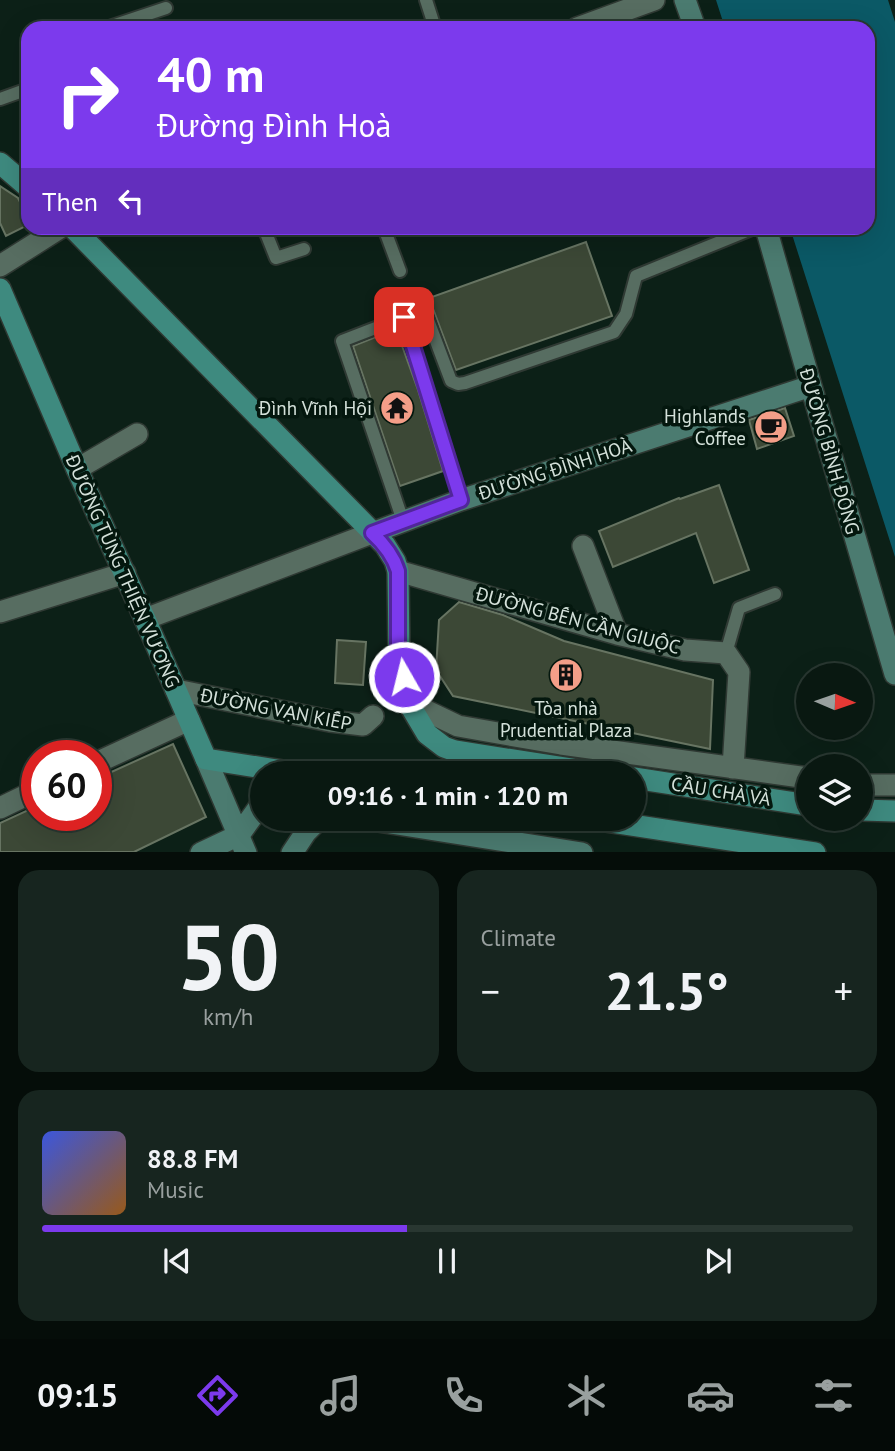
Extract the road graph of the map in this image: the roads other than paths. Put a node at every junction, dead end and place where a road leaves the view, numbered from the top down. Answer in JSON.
{"nodes":[{"id":1,"x":426,"y":0,"type":"edge"},
{"id":2,"x":654,"y":0,"type":"edge"},
{"id":3,"x":685,"y":0,"type":"edge"},
{"id":4,"x":166,"y":8,"type":"dead end"},
{"id":5,"x":127,"y":21,"type":"edge"},
{"id":6,"x":433,"y":21,"type":"edge"},
{"id":7,"x":596,"y":21,"type":"edge"},
{"id":8,"x":692,"y":21,"type":"edge"},
{"id":9,"x":21,"y":92,"type":"edge"},
{"id":10,"x":0,"y":99,"type":"edge"},
{"id":11,"x":0,"y":163,"type":"edge"},
{"id":12,"x":21,"y":181,"type":"edge"},
{"id":13,"x":49,"y":235,"type":"edge"},
{"id":14,"x":80,"y":235,"type":"edge"},
{"id":15,"x":267,"y":235,"type":"edge"},
{"id":16,"x":387,"y":235,"type":"edge"},
{"id":17,"x":737,"y":235,"type":"edge"},
{"id":18,"x":768,"y":235,"type":"edge"},
{"id":19,"x":304,"y":249,"type":"dead end"},
{"id":20,"x":0,"y":266,"type":"edge"},
{"id":21,"x":400,"y":271,"type":"dead end"},
{"id":22,"x":0,"y":289,"type":"edge"},
{"id":23,"x":425,"y":312,"type":"dead end"},
{"id":24,"x":811,"y":386,"type":"junction"},
{"id":25,"x":137,"y":434,"type":"dead end"},
{"id":26,"x":77,"y":469,"type":"junction"},
{"id":27,"x":461,"y":500,"type":"junction"},
{"id":28,"x":403,"y":521,"type":"junction"},
{"id":29,"x":372,"y":533,"type":"junction"},
{"id":30,"x":583,"y":546,"type":"dead end"},
{"id":31,"x":398,"y":571,"type":"junction"},
{"id":32,"x":125,"y":572,"type":"junction"},
{"id":33,"x":775,"y":594,"type":"dead end"},
{"id":34,"x":0,"y":612,"type":"edge"},
{"id":35,"x":145,"y":619,"type":"junction"},
{"id":36,"x":617,"y":634,"type":"junction"},
{"id":37,"x":726,"y":653,"type":"junction"},
{"id":38,"x":895,"y":674,"type":"edge"},
{"id":39,"x":176,"y":690,"type":"junction"},
{"id":40,"x":408,"y":702,"type":"junction"},
{"id":41,"x":373,"y":716,"type":"dead end"},
{"id":42,"x":189,"y":720,"type":"junction"},
{"id":43,"x":112,"y":756,"type":"edge"},
{"id":44,"x":206,"y":759,"type":"junction"},
{"id":45,"x":519,"y":761,"type":"edge"},
{"id":46,"x":250,"y":766,"type":"edge"},
{"id":47,"x":733,"y":768,"type":"junction"},
{"id":48,"x":796,"y":776,"type":"edge"},
{"id":49,"x":646,"y":780,"type":"edge"},
{"id":50,"x":873,"y":785,"type":"edge"},
{"id":51,"x":895,"y":785,"type":"edge"},
{"id":52,"x":21,"y":798,"type":"edge"},
{"id":53,"x":796,"y":802,"type":"edge"},
{"id":54,"x":0,"y":808,"type":"edge"},
{"id":55,"x":873,"y":810,"type":"edge"},
{"id":56,"x":895,"y":811,"type":"edge"},
{"id":57,"x":646,"y":827,"type":"edge"},
{"id":58,"x":307,"y":831,"type":"edge"},
{"id":59,"x":444,"y":831,"type":"edge"},
{"id":60,"x":243,"y":844,"type":"edge"},
{"id":61,"x":201,"y":852,"type":"edge"},
{"id":62,"x":292,"y":852,"type":"edge"},
{"id":63,"x":582,"y":852,"type":"edge"},
{"id":64,"x":815,"y":852,"type":"edge"}],
"edges":[{"from":1,"to":6,"type":"lane"},
{"from":2,"to":7,"type":"street"},
{"from":3,"to":8,"type":"street"},
{"from":4,"to":5,"type":"lane"},
{"from":9,"to":10,"type":"lane"},
{"from":11,"to":12,"type":"main road"},
{"from":13,"to":20,"type":"street"},
{"from":14,"to":29,"type":"main road"},
{"from":15,"to":19,"type":"lane"},
{"from":16,"to":21,"type":"lane"},
{"from":17,"to":23,"type":"lane"},
{"from":18,"to":24,"type":"street","name":"ĐƯỜNG BÌNH ĐÔNG"},
{"from":22,"to":26,"type":"main road","name":"ĐƯỜNG TÙNG THIỆN VƯƠNG"},
{"from":24,"to":27,"type":"street","name":"ĐƯỜNG ĐÌNH HOÀ"},
{"from":24,"to":38,"type":"street","name":"ĐƯỜNG BÌNH ĐÔNG"},
{"from":25,"to":26,"type":"street"},
{"from":26,"to":32,"type":"main road","name":"ĐƯỜNG TÙNG THIỆN VƯƠNG"},
{"from":27,"to":28,"type":"street","name":"ĐƯỜNG ĐÌNH HOÀ"},
{"from":27,"to":28,"type":"lane"},
{"from":28,"to":29,"type":"street","name":"ĐƯỜNG ĐÌNH HOÀ"},
{"from":29,"to":31,"type":"main road"},
{"from":29,"to":35,"type":"street","name":"ĐƯỜNG ĐÌNH HOÀ"},
{"from":30,"to":36,"type":"street"},
{"from":31,"to":36,"type":"street","name":"ĐƯỜNG BẾN CẦN GIUỘC"},
{"from":31,"to":40,"type":"main road"},
{"from":32,"to":34,"type":"street"},
{"from":32,"to":35,"type":"main road","name":"ĐƯỜNG TÙNG THIỆN VƯƠNG"},
{"from":33,"to":37,"type":"lane"},
{"from":35,"to":39,"type":"main road","name":"ĐƯỜNG TÙNG THIỆN VƯƠNG"},
{"from":36,"to":37,"type":"street","name":"ĐƯỜNG BẾN CẦN GIUỘC"},
{"from":37,"to":47,"type":"street"},
{"from":39,"to":41,"type":"street","name":"ĐƯỜNG VẠN KIẾP"},
{"from":39,"to":42,"type":"main road","name":"ĐƯỜNG TÙNG THIỆN VƯƠNG"},
{"from":40,"to":45,"type":"main road"},
{"from":40,"to":47,"type":"street"},
{"from":42,"to":43,"type":"street"},
{"from":42,"to":44,"type":"main road","name":"ĐƯỜNG TÙNG THIỆN VƯƠNG"},
{"from":44,"to":46,"type":"main road"},
{"from":44,"to":60,"type":"street","name":"ĐƯỜNG TÙNG THIỆN VƯƠNG"},
{"from":47,"to":48,"type":"street"},
{"from":49,"to":53,"type":"main road","name":"CẦU CHÀ VÀ"},
{"from":50,"to":51,"type":"street"},
{"from":52,"to":54,"type":"street"},
{"from":55,"to":56,"type":"main road"},
{"from":57,"to":64,"type":"main road"},
{"from":58,"to":62,"type":"street"},
{"from":59,"to":63,"type":"street"},
{"from":60,"to":61,"type":"street"}]}
